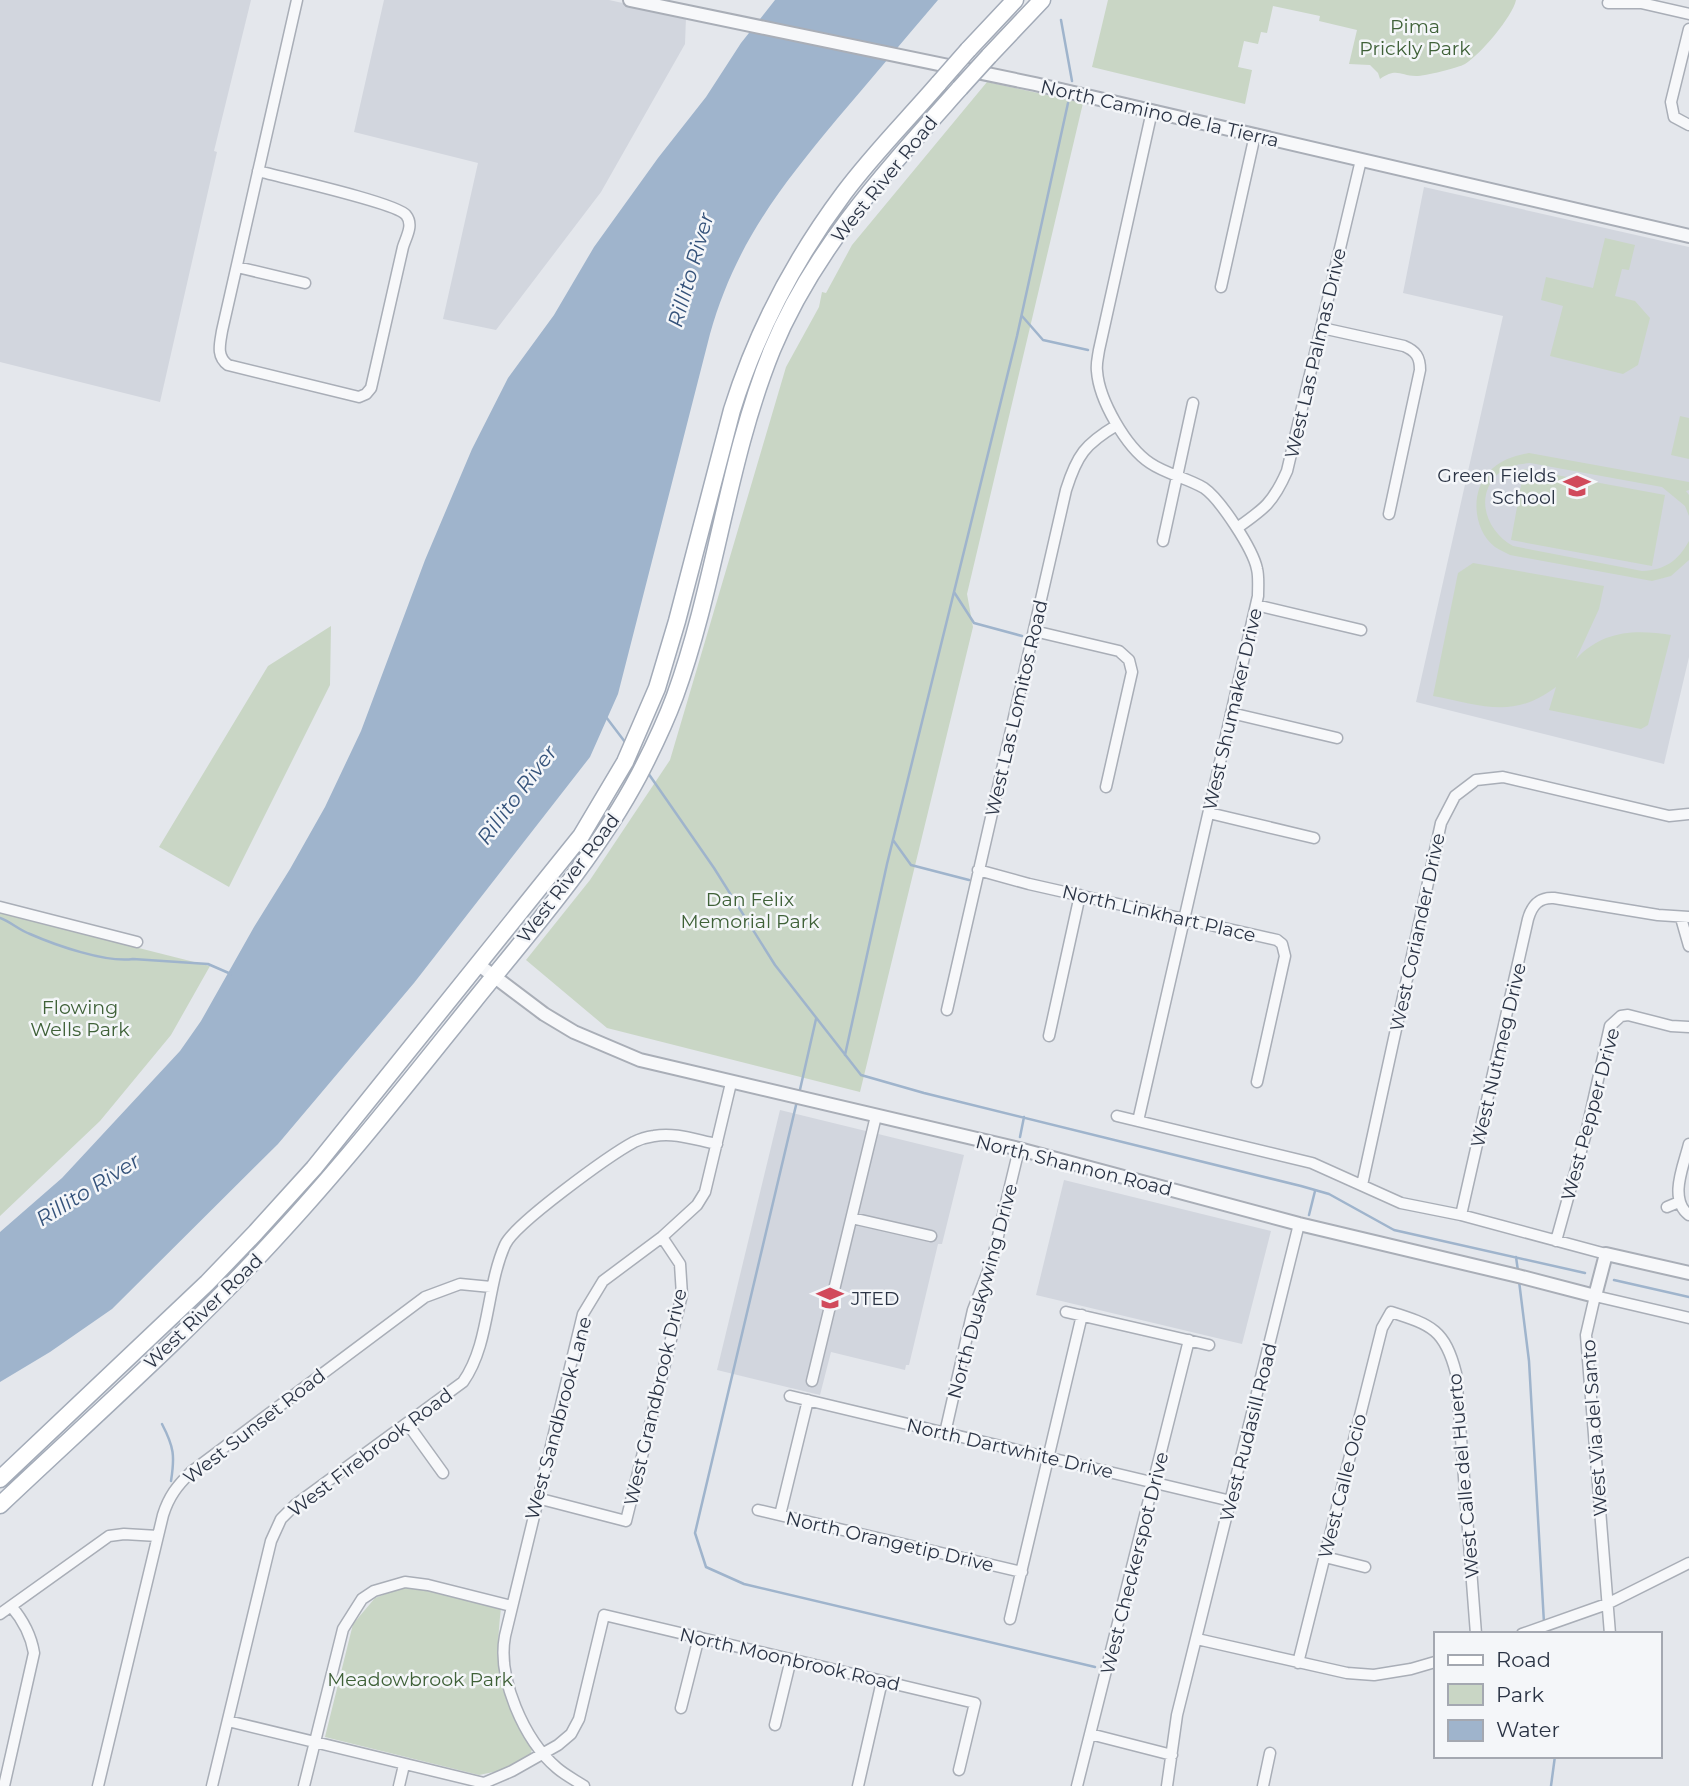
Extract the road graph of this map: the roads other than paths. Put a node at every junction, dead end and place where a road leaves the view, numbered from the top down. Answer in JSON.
{"nodes":[{"id":1,"x":297,"y":0,"type":"edge"},
{"id":2,"x":630,"y":0,"type":"edge"},
{"id":3,"x":1016,"y":0,"type":"edge"},
{"id":4,"x":1042,"y":0,"type":"edge"},
{"id":5,"x":1608,"y":3,"type":"dead end"},
{"id":6,"x":1689,"y":14,"type":"edge"},
{"id":7,"x":1689,"y":29,"type":"edge"},
{"id":8,"x":1152,"y":111,"type":"junction"},
{"id":9,"x":1689,"y":125,"type":"edge"},
{"id":10,"x":1255,"y":135,"type":"junction"},
{"id":11,"x":1361,"y":160,"type":"junction"},
{"id":12,"x":258,"y":172,"type":"junction"},
{"id":13,"x":1689,"y":236,"type":"edge"},
{"id":14,"x":237,"y":267,"type":"junction"},
{"id":15,"x":305,"y":283,"type":"dead end"},
{"id":16,"x":1221,"y":287,"type":"dead end"},
{"id":17,"x":766,"y":318,"type":"junction"},
{"id":18,"x":783,"y":327,"type":"junction"},
{"id":19,"x":1322,"y":328,"type":"junction"},
{"id":20,"x":1193,"y":403,"type":"dead end"},
{"id":21,"x":1117,"y":425,"type":"junction"},
{"id":22,"x":1177,"y":477,"type":"junction"},
{"id":23,"x":1389,"y":514,"type":"dead end"},
{"id":24,"x":1237,"y":528,"type":"junction"},
{"id":25,"x":1163,"y":541,"type":"dead end"},
{"id":26,"x":1256,"y":605,"type":"junction"},
{"id":27,"x":1361,"y":630,"type":"dead end"},
{"id":28,"x":1034,"y":631,"type":"junction"},
{"id":29,"x":1231,"y":713,"type":"junction"},
{"id":30,"x":1337,"y":738,"type":"dead end"},
{"id":31,"x":1106,"y":787,"type":"dead end"},
{"id":32,"x":1209,"y":813,"type":"junction"},
{"id":33,"x":1689,"y":814,"type":"edge"},
{"id":34,"x":1314,"y":838,"type":"dead end"},
{"id":35,"x":978,"y":870,"type":"junction"},
{"id":36,"x":1080,"y":895,"type":"junction"},
{"id":37,"x":0,"y":907,"type":"edge"},
{"id":38,"x":1185,"y":917,"type":"junction"},
{"id":39,"x":1685,"y":917,"type":"edge"},
{"id":40,"x":137,"y":942,"type":"dead end"},
{"id":41,"x":1689,"y":946,"type":"edge"},
{"id":42,"x":479,"y":965,"type":"junction"},
{"id":43,"x":494,"y":977,"type":"junction"},
{"id":44,"x":947,"y":1010,"type":"dead end"},
{"id":45,"x":1689,"y":1027,"type":"edge"},
{"id":46,"x":1049,"y":1036,"type":"dead end"},
{"id":47,"x":1257,"y":1082,"type":"dead end"},
{"id":48,"x":731,"y":1083,"type":"junction"},
{"id":49,"x":876,"y":1116,"type":"junction"},
{"id":50,"x":1117,"y":1116,"type":"dead end"},
{"id":51,"x":1138,"y":1121,"type":"junction"},
{"id":52,"x":717,"y":1144,"type":"junction"},
{"id":53,"x":1689,"y":1144,"type":"edge"},
{"id":54,"x":1019,"y":1149,"type":"junction"},
{"id":55,"x":1362,"y":1185,"type":"junction"},
{"id":56,"x":1679,"y":1202,"type":"junction"},
{"id":57,"x":1667,"y":1207,"type":"dead end"},
{"id":58,"x":1461,"y":1215,"type":"junction"},
{"id":59,"x":1689,"y":1215,"type":"edge"},
{"id":60,"x":852,"y":1218,"type":"junction"},
{"id":61,"x":1299,"y":1224,"type":"junction"},
{"id":62,"x":931,"y":1236,"type":"dead end"},
{"id":63,"x":662,"y":1237,"type":"junction"},
{"id":64,"x":1556,"y":1241,"type":"junction"},
{"id":65,"x":1606,"y":1254,"type":"junction"},
{"id":66,"x":1689,"y":1273,"type":"edge"},
{"id":67,"x":491,"y":1287,"type":"junction"},
{"id":68,"x":1595,"y":1296,"type":"junction"},
{"id":69,"x":1066,"y":1312,"type":"dead end"},
{"id":70,"x":1391,"y":1312,"type":"joint"},
{"id":71,"x":1082,"y":1315,"type":"junction"},
{"id":72,"x":1689,"y":1318,"type":"edge"},
{"id":73,"x":1189,"y":1340,"type":"junction"},
{"id":74,"x":1209,"y":1345,"type":"dead end"},
{"id":75,"x":812,"y":1381,"type":"dead end"},
{"id":76,"x":790,"y":1396,"type":"dead end"},
{"id":77,"x":808,"y":1400,"type":"junction"},
{"id":78,"x":407,"y":1423,"type":"junction"},
{"id":79,"x":945,"y":1433,"type":"junction"},
{"id":80,"x":30,"y":1451,"type":"junction"},
{"id":81,"x":1048,"y":1457,"type":"junction"},
{"id":82,"x":42,"y":1465,"type":"junction"},
{"id":83,"x":443,"y":1473,"type":"dead end"},
{"id":84,"x":0,"y":1479,"type":"edge"},
{"id":85,"x":1154,"y":1482,"type":"junction"},
{"id":86,"x":537,"y":1498,"type":"junction"},
{"id":87,"x":1231,"y":1501,"type":"junction"},
{"id":88,"x":0,"y":1505,"type":"edge"},
{"id":89,"x":758,"y":1510,"type":"dead end"},
{"id":90,"x":780,"y":1515,"type":"junction"},
{"id":91,"x":158,"y":1536,"type":"junction"},
{"id":92,"x":1325,"y":1557,"type":"junction"},
{"id":93,"x":1689,"y":1563,"type":"edge"},
{"id":94,"x":1365,"y":1567,"type":"dead end"},
{"id":95,"x":1022,"y":1572,"type":"junction"},
{"id":96,"x":1607,"y":1604,"type":"junction"},
{"id":97,"x":11,"y":1606,"type":"junction"},
{"id":98,"x":511,"y":1606,"type":"junction"},
{"id":99,"x":0,"y":1614,"type":"edge"},
{"id":100,"x":1010,"y":1619,"type":"dead end"},
{"id":101,"x":1476,"y":1632,"type":"edge"},
{"id":102,"x":1528,"y":1632,"type":"edge"},
{"id":103,"x":1610,"y":1632,"type":"edge"},
{"id":104,"x":699,"y":1637,"type":"junction"},
{"id":105,"x":1198,"y":1639,"type":"junction"},
{"id":106,"x":790,"y":1659,"type":"junction"},
{"id":107,"x":1434,"y":1662,"type":"edge"},
{"id":108,"x":1298,"y":1663,"type":"junction"},
{"id":109,"x":882,"y":1681,"type":"junction"},
{"id":110,"x":681,"y":1708,"type":"dead end"},
{"id":111,"x":228,"y":1721,"type":"junction"},
{"id":112,"x":775,"y":1725,"type":"dead end"},
{"id":113,"x":1090,"y":1734,"type":"junction"},
{"id":114,"x":314,"y":1744,"type":"junction"},
{"id":115,"x":543,"y":1753,"type":"junction"},
{"id":116,"x":1270,"y":1753,"type":"dead end"},
{"id":117,"x":1172,"y":1755,"type":"junction"},
{"id":118,"x":404,"y":1765,"type":"junction"},
{"id":119,"x":959,"y":1770,"type":"dead end"},
{"id":120,"x":485,"y":1785,"type":"edge"},
{"id":121,"x":4,"y":1786,"type":"edge"},
{"id":122,"x":98,"y":1786,"type":"edge"},
{"id":123,"x":212,"y":1786,"type":"edge"},
{"id":124,"x":304,"y":1786,"type":"edge"},
{"id":125,"x":398,"y":1786,"type":"edge"},
{"id":126,"x":584,"y":1786,"type":"edge"},
{"id":127,"x":858,"y":1786,"type":"edge"},
{"id":128,"x":1077,"y":1786,"type":"edge"},
{"id":129,"x":1167,"y":1786,"type":"edge"},
{"id":130,"x":1263,"y":1786,"type":"edge"}],
"edges":[{"from":1,"to":12,"type":"street"},
{"from":2,"to":8,"type":"street","name":"North Camino de la Tierra"},
{"from":3,"to":17,"type":"main road","name":"West River Road","bridge":true},
{"from":4,"to":18,"type":"main road","name":"West River Road","bridge":true},
{"from":5,"to":6,"type":"street"},
{"from":7,"to":9,"type":"street"},
{"from":8,"to":10,"type":"street","name":"North Camino de la Tierra"},
{"from":8,"to":21,"type":"street","name":"West Shumaker Drive"},
{"from":10,"to":11,"type":"street","name":"North Camino de la Tierra"},
{"from":10,"to":16,"type":"street"},
{"from":11,"to":13,"type":"street","name":"North Camino de la Tierra"},
{"from":11,"to":19,"type":"street","name":"West Las Palmas Drive"},
{"from":12,"to":14,"type":"street"},
{"from":12,"to":14,"type":"street"},
{"from":14,"to":15,"type":"street"},
{"from":17,"to":18,"type":"main road"},
{"from":17,"to":42,"type":"main road","name":"West River Road"},
{"from":18,"to":43,"type":"main road","name":"West River Road"},
{"from":19,"to":23,"type":"street"},
{"from":19,"to":24,"type":"street","name":"West Las Palmas Drive"},
{"from":20,"to":22,"type":"street"},
{"from":21,"to":22,"type":"street","name":"West Shumaker Drive"},
{"from":21,"to":28,"type":"street","name":"West Las Lomitos Road"},
{"from":22,"to":24,"type":"street","name":"West Shumaker Drive"},
{"from":22,"to":25,"type":"street"},
{"from":24,"to":26,"type":"street","name":"West Shumaker Drive"},
{"from":26,"to":27,"type":"street"},
{"from":26,"to":29,"type":"street","name":"West Shumaker Drive"},
{"from":28,"to":31,"type":"street"},
{"from":28,"to":35,"type":"street","name":"West Las Lomitos Road"},
{"from":29,"to":30,"type":"street"},
{"from":29,"to":32,"type":"street","name":"West Shumaker Drive"},
{"from":32,"to":34,"type":"street"},
{"from":32,"to":38,"type":"street","name":"West Shumaker Drive"},
{"from":33,"to":55,"type":"street","name":"West Coriander Drive"},
{"from":35,"to":36,"type":"street","name":"North Linkhart Place"},
{"from":35,"to":44,"type":"street","name":"West Las Lomitos Road"},
{"from":36,"to":38,"type":"street","name":"North Linkhart Place"},
{"from":36,"to":46,"type":"street"},
{"from":37,"to":40,"type":"street"},
{"from":38,"to":47,"type":"street","name":"North Linkhart Place"},
{"from":38,"to":51,"type":"street","name":"West Shumaker Drive"},
{"from":39,"to":41,"type":"street"},
{"from":39,"to":58,"type":"street","name":"West Nutmeg Drive"},
{"from":42,"to":43,"type":"street","name":"North Shannon Road"},
{"from":42,"to":80,"type":"main road","name":"West River Road"},
{"from":43,"to":48,"type":"street","name":"North Shannon Road"},
{"from":43,"to":82,"type":"main road","name":"West River Road"},
{"from":45,"to":64,"type":"street","name":"West Pepper Drive"},
{"from":48,"to":49,"type":"street","name":"North Shannon Road"},
{"from":48,"to":52,"type":"street","name":"West Sandbrook Lane"},
{"from":49,"to":54,"type":"street","name":"North Shannon Road"},
{"from":49,"to":60,"type":"street"},
{"from":50,"to":51,"type":"street"},
{"from":51,"to":55,"type":"street"},
{"from":52,"to":63,"type":"street","name":"West Sandbrook Lane"},
{"from":52,"to":67,"type":"street","name":"West Firebrook Road"},
{"from":53,"to":56,"type":"street"},
{"from":54,"to":61,"type":"street","name":"North Shannon Road"},
{"from":54,"to":79,"type":"street","name":"North Duskywing Drive"},
{"from":55,"to":58,"type":"street"},
{"from":56,"to":57,"type":"street"},
{"from":56,"to":59,"type":"street"},
{"from":58,"to":64,"type":"street"},
{"from":60,"to":62,"type":"street"},
{"from":60,"to":75,"type":"street"},
{"from":61,"to":68,"type":"street","name":"North Shannon Road"},
{"from":61,"to":87,"type":"street","name":"West Rudasill Road"},
{"from":63,"to":86,"type":"street","name":"West Sandbrook Lane"},
{"from":63,"to":86,"type":"street","name":"West Grandbrook Drive"},
{"from":64,"to":65,"type":"street"},
{"from":65,"to":66,"type":"street"},
{"from":65,"to":68,"type":"street","name":"West Via del Santo"},
{"from":67,"to":78,"type":"street","name":"West Firebrook Road"},
{"from":67,"to":91,"type":"street","name":"West Sunset Road"},
{"from":68,"to":72,"type":"street","name":"North Shannon Road"},
{"from":68,"to":96,"type":"street","name":"West Via del Santo"},
{"from":69,"to":71,"type":"street"},
{"from":70,"to":92,"type":"street","name":"West Calle Ocio"},
{"from":70,"to":101,"type":"street","name":"West Calle del Huerto"},
{"from":71,"to":73,"type":"street"},
{"from":71,"to":81,"type":"street"},
{"from":73,"to":74,"type":"street"},
{"from":73,"to":85,"type":"street","name":"West Checkerspot Drive"},
{"from":76,"to":77,"type":"street","name":"North Dartwhite Drive"},
{"from":77,"to":79,"type":"street","name":"North Dartwhite Drive"},
{"from":77,"to":90,"type":"street"},
{"from":78,"to":83,"type":"street"},
{"from":78,"to":111,"type":"street","name":"West Firebrook Road"},
{"from":79,"to":81,"type":"street","name":"North Dartwhite Drive"},
{"from":80,"to":82,"type":"main road"},
{"from":80,"to":84,"type":"main road","name":"West River Road"},
{"from":81,"to":85,"type":"street","name":"North Dartwhite Drive"},
{"from":81,"to":95,"type":"street"},
{"from":82,"to":88,"type":"main road","name":"West River Road"},
{"from":85,"to":87,"type":"street","name":"North Dartwhite Drive"},
{"from":85,"to":113,"type":"street","name":"West Checkerspot Drive"},
{"from":86,"to":98,"type":"street","name":"West Sandbrook Lane"},
{"from":87,"to":105,"type":"street","name":"West Rudasill Road"},
{"from":89,"to":90,"type":"street","name":"North Orangetip Drive"},
{"from":90,"to":95,"type":"street","name":"North Orangetip Drive"},
{"from":91,"to":97,"type":"street"},
{"from":91,"to":122,"type":"street","name":"West Sunset Road"},
{"from":92,"to":94,"type":"street"},
{"from":92,"to":108,"type":"street","name":"West Calle Ocio"},
{"from":93,"to":96,"type":"street"},
{"from":95,"to":100,"type":"street"},
{"from":96,"to":102,"type":"street"},
{"from":96,"to":103,"type":"street","name":"West Via del Santo"},
{"from":97,"to":99,"type":"street"},
{"from":97,"to":121,"type":"street"},
{"from":98,"to":114,"type":"street"},
{"from":98,"to":115,"type":"street","name":"West Sandbrook Lane"},
{"from":104,"to":106,"type":"street","name":"North Moonbrook Road"},
{"from":104,"to":110,"type":"street"},
{"from":104,"to":115,"type":"street","name":"North Moonbrook Road"},
{"from":105,"to":108,"type":"street"},
{"from":105,"to":117,"type":"street","name":"West Rudasill Road"},
{"from":106,"to":109,"type":"street","name":"North Moonbrook Road"},
{"from":106,"to":112,"type":"street"},
{"from":107,"to":108,"type":"street"},
{"from":109,"to":119,"type":"street","name":"North Moonbrook Road"},
{"from":109,"to":127,"type":"street"},
{"from":111,"to":114,"type":"street"},
{"from":111,"to":123,"type":"street","name":"West Firebrook Road"},
{"from":113,"to":117,"type":"street"},
{"from":113,"to":128,"type":"street","name":"West Checkerspot Drive"},
{"from":114,"to":118,"type":"street"},
{"from":114,"to":124,"type":"street"},
{"from":115,"to":120,"type":"street"},
{"from":115,"to":126,"type":"street","name":"West Sandbrook Lane"},
{"from":116,"to":130,"type":"street"},
{"from":117,"to":129,"type":"street","name":"West Rudasill Road"},
{"from":118,"to":120,"type":"street"},
{"from":118,"to":125,"type":"street"}]}
